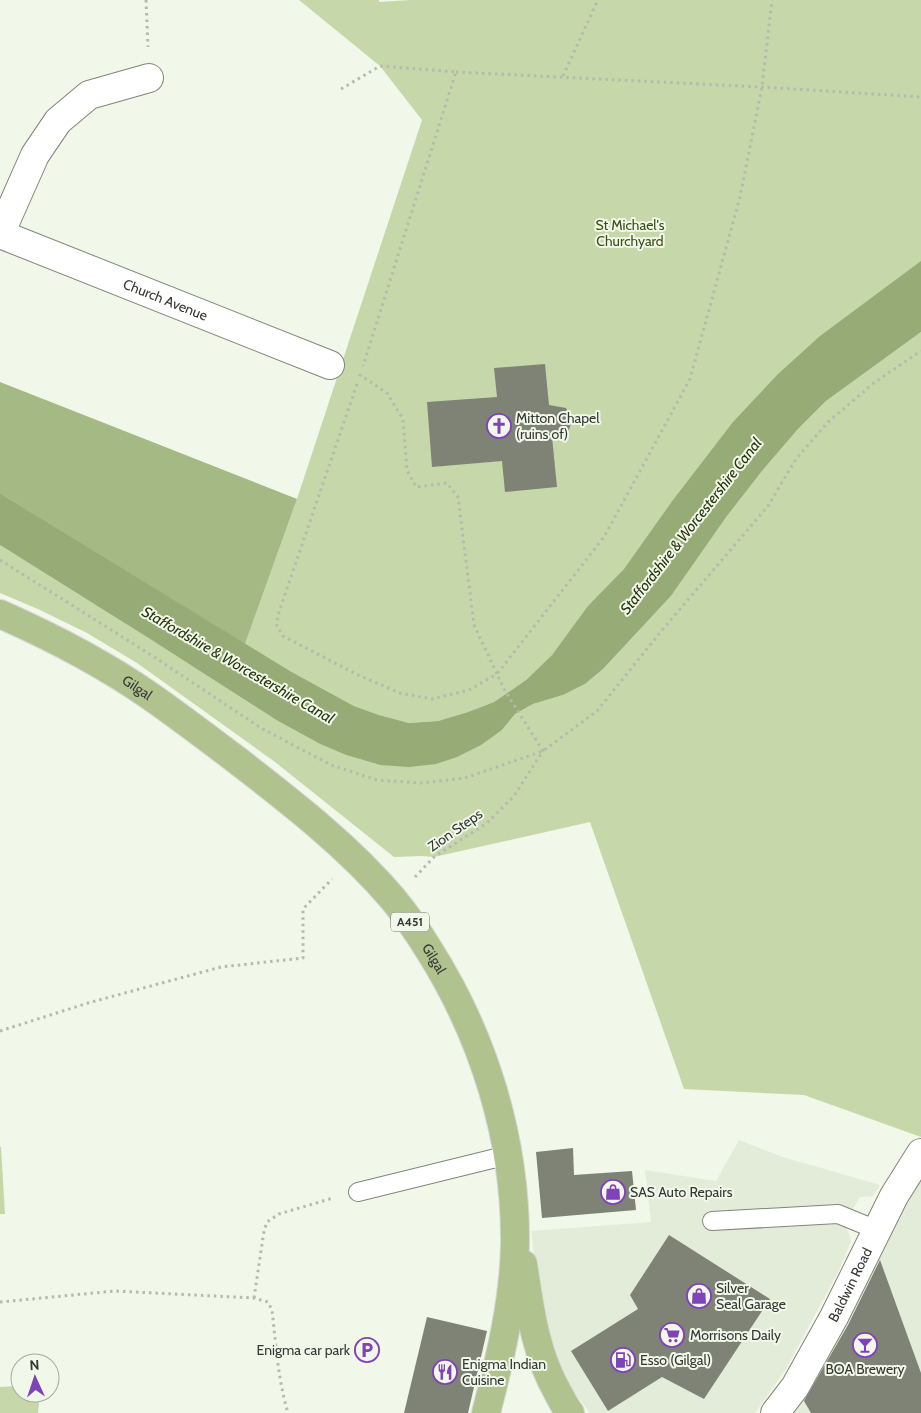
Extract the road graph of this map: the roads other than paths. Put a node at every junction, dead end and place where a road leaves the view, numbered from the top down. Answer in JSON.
{"nodes":[{"id":1,"x":149,"y":78,"type":"road end"},
{"id":2,"x":0,"y":234,"type":"edge"},
{"id":3,"x":330,"y":365,"type":"dead end"},
{"id":4,"x":0,"y":614,"type":"edge"},
{"id":5,"x":921,"y":1153,"type":"edge"},
{"id":6,"x":509,"y":1157,"type":"junction"},
{"id":7,"x":358,"y":1192,"type":"road end"},
{"id":8,"x":514,"y":1198,"type":"junction"},
{"id":9,"x":712,"y":1221,"type":"dead end"},
{"id":10,"x":877,"y":1230,"type":"junction"},
{"id":11,"x":486,"y":1413,"type":"edge"},
{"id":12,"x":570,"y":1413,"type":"edge"},
{"id":13,"x":775,"y":1413,"type":"edge"}],
"edges":[{"from":1,"to":2,"type":"street","name":"Church Avenue"},
{"from":2,"to":3,"type":"street","name":"Church Avenue"},
{"from":4,"to":6,"type":"main road","name":"Gilgal","number":"A451"},
{"from":5,"to":10,"type":"street","name":"Baldwin Road"},
{"from":6,"to":7,"type":"lane"},
{"from":6,"to":8,"type":"main road","name":"Gilgal","number":"A451"},
{"from":8,"to":11,"type":"main road","name":"Gilgal","number":"A451"},
{"from":8,"to":12,"type":"main road"},
{"from":9,"to":10,"type":"lane"},
{"from":10,"to":13,"type":"street","name":"Baldwin Road"}]}
